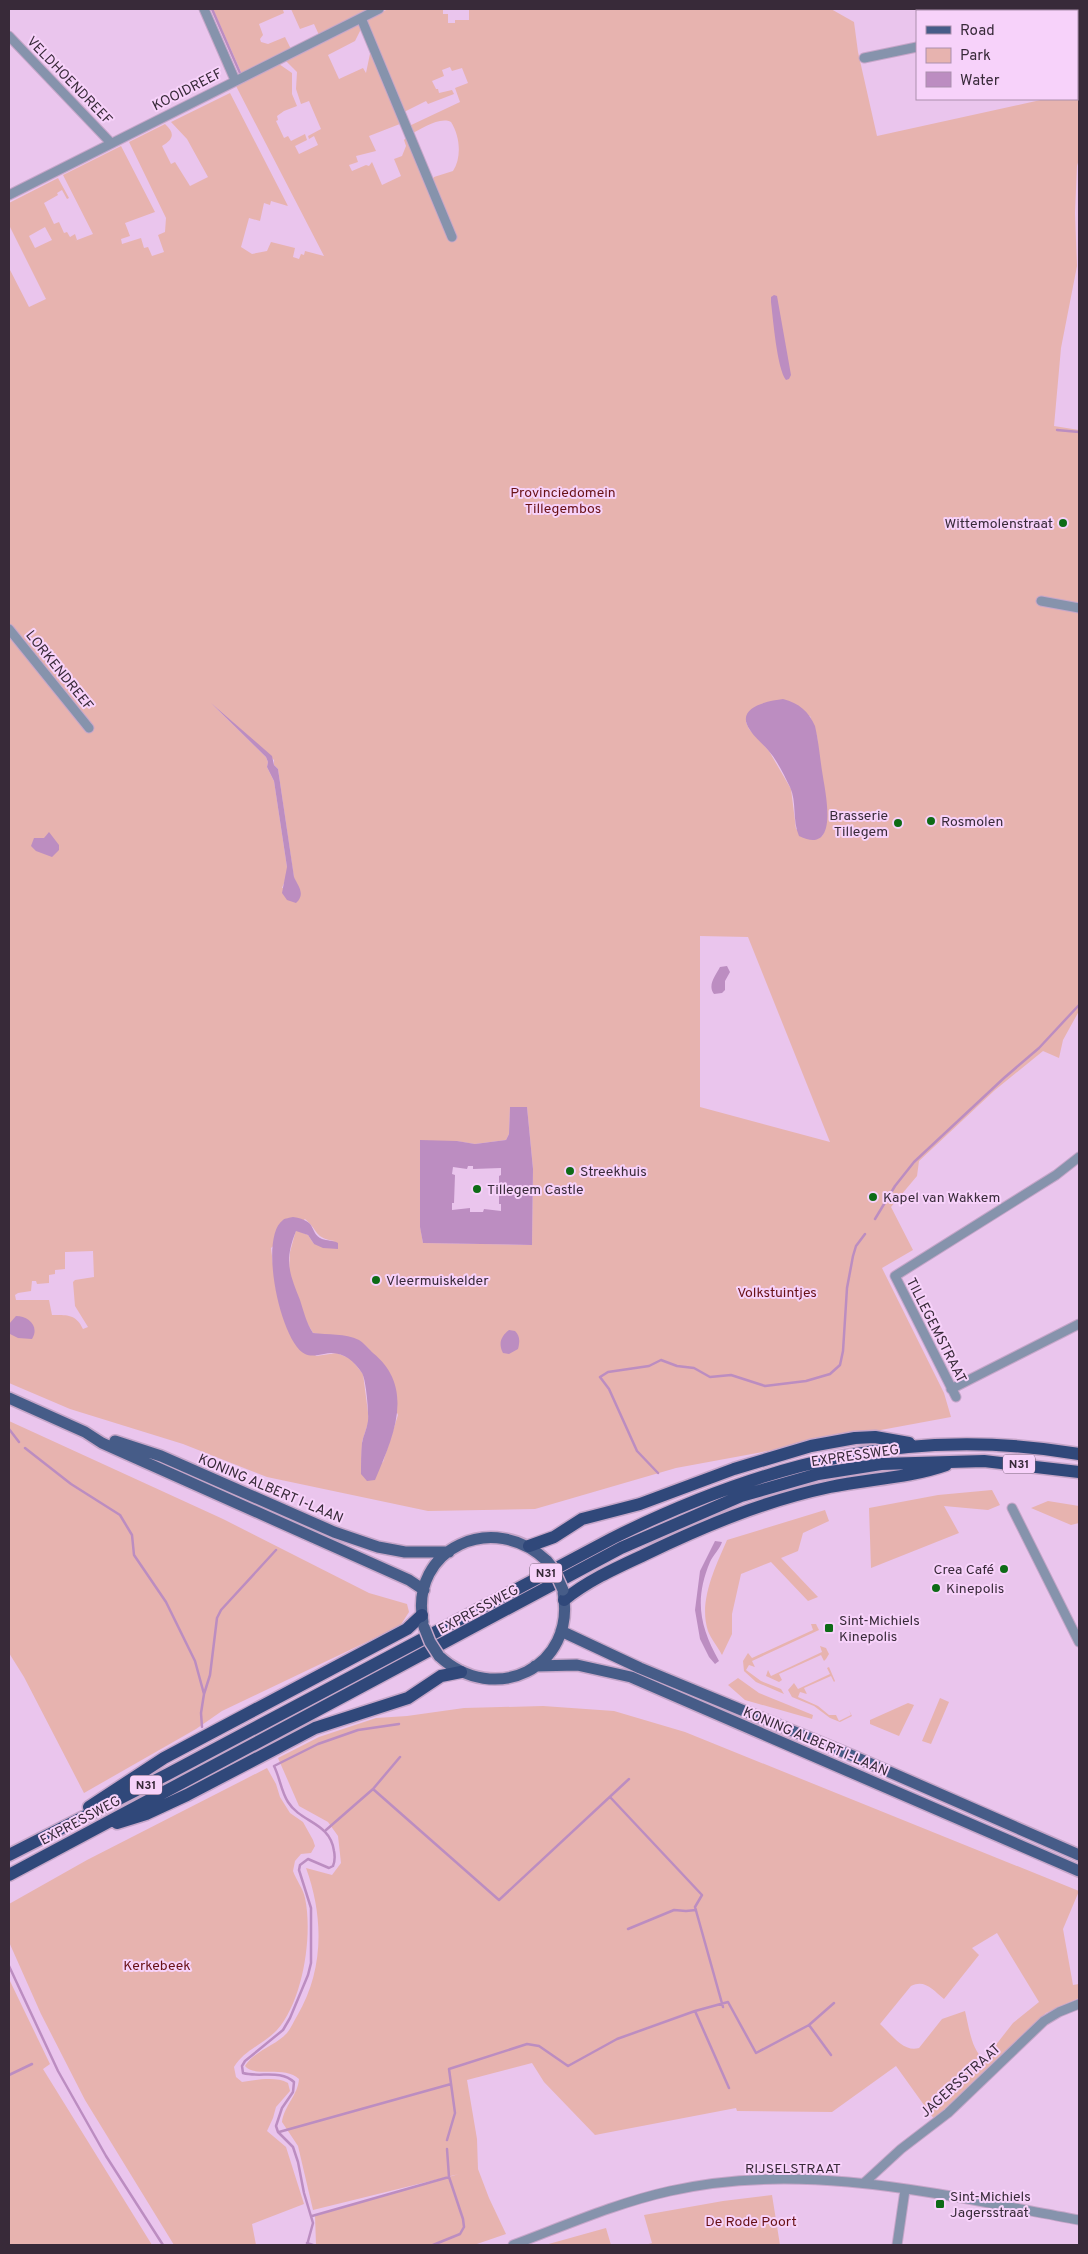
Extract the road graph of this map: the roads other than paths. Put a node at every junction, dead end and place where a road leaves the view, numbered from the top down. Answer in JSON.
{"nodes":[{"id":1,"x":204,"y":9,"type":"edge"},
{"id":2,"x":379,"y":9,"type":"edge"},
{"id":3,"x":361,"y":18,"type":"junction"},
{"id":4,"x":9,"y":36,"type":"edge"},
{"id":5,"x":916,"y":47,"type":"edge"},
{"id":6,"x":864,"y":58,"type":"dead end"},
{"id":7,"x":235,"y":80,"type":"junction"},
{"id":8,"x":111,"y":143,"type":"junction"},
{"id":9,"x":9,"y":195,"type":"edge"},
{"id":10,"x":452,"y":237,"type":"dead end"},
{"id":11,"x":1041,"y":601,"type":"dead end"},
{"id":12,"x":1079,"y":608,"type":"edge"},
{"id":13,"x":9,"y":629,"type":"edge"},
{"id":14,"x":89,"y":728,"type":"dead end"},
{"id":15,"x":1079,"y":1158,"type":"edge"},
{"id":16,"x":1079,"y":1324,"type":"edge"},
{"id":17,"x":9,"y":1398,"type":"edge"},
{"id":18,"x":85,"y":1432,"type":"junction"},
{"id":19,"x":919,"y":1446,"type":"junction"},
{"id":20,"x":1079,"y":1454,"type":"edge"},
{"id":21,"x":958,"y":1461,"type":"junction"},
{"id":22,"x":1079,"y":1472,"type":"edge"},
{"id":23,"x":1012,"y":1508,"type":"dead end"},
{"id":24,"x":529,"y":1546,"type":"junction"},
{"id":25,"x":449,"y":1552,"type":"junction"},
{"id":26,"x":424,"y":1590,"type":"junction"},
{"id":27,"x":564,"y":1595,"type":"junction"},
{"id":28,"x":423,"y":1621,"type":"junction"},
{"id":29,"x":561,"y":1631,"type":"junction"},
{"id":30,"x":1079,"y":1642,"type":"edge"},
{"id":31,"x":535,"y":1666,"type":"junction"},
{"id":32,"x":461,"y":1672,"type":"junction"},
{"id":33,"x":61,"y":1828,"type":"junction"},
{"id":34,"x":87,"y":1833,"type":"junction"},
{"id":35,"x":9,"y":1855,"type":"edge"},
{"id":36,"x":1079,"y":1855,"type":"edge"},
{"id":37,"x":1079,"y":1871,"type":"edge"},
{"id":38,"x":9,"y":1874,"type":"edge"},
{"id":39,"x":1079,"y":2004,"type":"edge"},
{"id":40,"x":864,"y":2184,"type":"junction"},
{"id":41,"x":905,"y":2190,"type":"junction"},
{"id":42,"x":1079,"y":2220,"type":"edge"},
{"id":43,"x":513,"y":2245,"type":"edge"},
{"id":44,"x":897,"y":2245,"type":"edge"}],
"edges":[{"from":1,"to":7,"type":"street"},
{"from":2,"to":3,"type":"street","name":"KOOIDREEF"},
{"from":3,"to":7,"type":"street","name":"KOOIDREEF"},
{"from":3,"to":10,"type":"street"},
{"from":4,"to":8,"type":"street","name":"VELDHOENDREEF"},
{"from":5,"to":6,"type":"street"},
{"from":7,"to":8,"type":"street","name":"KOOIDREEF"},
{"from":8,"to":9,"type":"street","name":"KOOIDREEF"},
{"from":11,"to":12,"type":"street"},
{"from":13,"to":14,"type":"street","name":"LORKENDREEF"},
{"from":15,"to":16,"type":"street","name":"TILLEGEMSTRAAT"},
{"from":17,"to":18,"type":"main road","name":"KONING ALBERT I-LAAN"},
{"from":18,"to":25,"type":"main road","name":"KONING ALBERT I-LAAN"},
{"from":18,"to":26,"type":"main road","name":"KONING ALBERT I-LAAN"},
{"from":19,"to":20,"type":"highway","name":"EXPRESSWEG","number":"N31"},
{"from":19,"to":24,"type":"highway","number":"N31"},
{"from":19,"to":33,"type":"highway","name":"EXPRESSWEG","number":"N31"},
{"from":21,"to":22,"type":"highway","name":"EXPRESSWEG","number":"N31"},
{"from":21,"to":27,"type":"highway","number":"N31"},
{"from":21,"to":34,"type":"highway","name":"EXPRESSWEG","number":"N31"},
{"from":23,"to":30,"type":"street"},
{"from":24,"to":25,"type":"main road","name":"KONING ALBERT I-LAAN"},
{"from":24,"to":27,"type":"main road","name":"KONING ALBERT I-LAAN","bridge":true},
{"from":25,"to":26,"type":"main road","name":"KONING ALBERT I-LAAN"},
{"from":26,"to":28,"type":"main road","name":"KONING ALBERT I-LAAN"},
{"from":27,"to":29,"type":"main road","name":"KONING ALBERT I-LAAN"},
{"from":28,"to":32,"type":"main road","name":"KONING ALBERT I-LAAN","bridge":true},
{"from":28,"to":33,"type":"highway","number":"N31"},
{"from":29,"to":31,"type":"main road","name":"KONING ALBERT I-LAAN"},
{"from":29,"to":36,"type":"main road","name":"KONING ALBERT I-LAAN"},
{"from":31,"to":32,"type":"main road","name":"KONING ALBERT I-LAAN"},
{"from":31,"to":37,"type":"main road","name":"KONING ALBERT I-LAAN"},
{"from":32,"to":34,"type":"highway","number":"N31"},
{"from":33,"to":35,"type":"highway","name":"EXPRESSWEG","number":"N31"},
{"from":34,"to":38,"type":"highway","name":"EXPRESSWEG","number":"N31"},
{"from":39,"to":40,"type":"street","name":"JAGERSSTRAAT"},
{"from":40,"to":41,"type":"street","name":"RIJSELSTRAAT"},
{"from":40,"to":43,"type":"street","name":"RIJSELSTRAAT"},
{"from":41,"to":42,"type":"street","name":"RIJSELSTRAAT"},
{"from":41,"to":44,"type":"street"}]}
